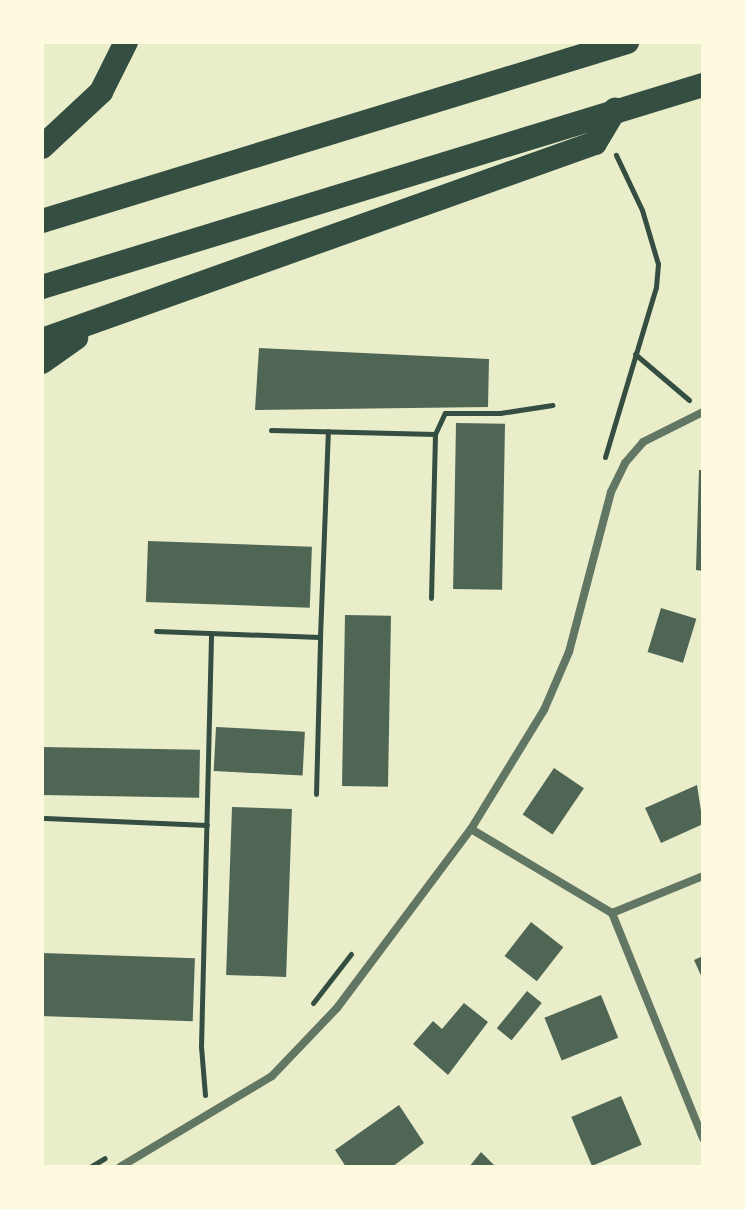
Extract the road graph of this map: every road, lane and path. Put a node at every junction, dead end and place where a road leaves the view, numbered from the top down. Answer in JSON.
{"nodes":[{"id":1,"x":126,"y":42,"type":"edge"},
{"id":2,"x":627,"y":42,"type":"edge"},
{"id":3,"x":703,"y":85,"type":"edge"},
{"id":4,"x":615,"y":110,"type":"junction"},
{"id":5,"x":42,"y":147,"type":"edge"},
{"id":6,"x":42,"y":221,"type":"edge"},
{"id":7,"x":654,"y":242,"type":"dead end"},
{"id":8,"x":42,"y":287,"type":"edge"},
{"id":9,"x":119,"y":314,"type":"junction"},
{"id":10,"x":42,"y":340,"type":"edge"},
{"id":11,"x":635,"y":354,"type":"junction"},
{"id":12,"x":42,"y":362,"type":"edge"},
{"id":13,"x":552,"y":405,"type":"dead end"},
{"id":14,"x":703,"y":412,"type":"edge"},
{"id":15,"x":271,"y":430,"type":"dead end"},
{"id":16,"x":328,"y":431,"type":"junction"},
{"id":17,"x":435,"y":434,"type":"junction"},
{"id":18,"x":601,"y":471,"type":"dead end"},
{"id":19,"x":431,"y":598,"type":"dead end"},
{"id":20,"x":156,"y":631,"type":"dead end"},
{"id":21,"x":211,"y":633,"type":"junction"},
{"id":22,"x":320,"y":637,"type":"junction"},
{"id":23,"x":316,"y":794,"type":"dead end"},
{"id":24,"x":45,"y":818,"type":"dead end"},
{"id":25,"x":207,"y":825,"type":"junction"},
{"id":26,"x":471,"y":829,"type":"junction"},
{"id":27,"x":703,"y":876,"type":"edge"},
{"id":28,"x":612,"y":913,"type":"junction"},
{"id":29,"x":356,"y":947,"type":"dead end"},
{"id":30,"x":307,"y":1010,"type":"dead end"},
{"id":31,"x":216,"y":1092,"type":"dead end"},
{"id":32,"x":205,"y":1099,"type":"junction"},
{"id":33,"x":192,"y":1106,"type":"dead end"},
{"id":34,"x":703,"y":1138,"type":"edge"},
{"id":35,"x":115,"y":1152,"type":"dead end"},
{"id":36,"x":90,"y":1167,"type":"edge"},
{"id":37,"x":120,"y":1167,"type":"edge"}],
"edges":[{"from":1,"to":5,"type":"highway"},
{"from":2,"to":6,"type":"highway"},
{"from":3,"to":4,"type":"highway"},
{"from":4,"to":8,"type":"highway"},
{"from":4,"to":9,"type":"highway"},
{"from":7,"to":11,"type":"path"},
{"from":9,"to":10,"type":"highway"},
{"from":9,"to":12,"type":"highway"},
{"from":11,"to":14,"type":"path"},
{"from":11,"to":18,"type":"path"},
{"from":13,"to":17,"type":"path"},
{"from":14,"to":26,"type":"street"},
{"from":15,"to":16,"type":"path"},
{"from":16,"to":17,"type":"path"},
{"from":16,"to":22,"type":"path"},
{"from":17,"to":19,"type":"path"},
{"from":20,"to":21,"type":"path"},
{"from":21,"to":22,"type":"path"},
{"from":21,"to":25,"type":"path"},
{"from":22,"to":23,"type":"path"},
{"from":24,"to":25,"type":"path"},
{"from":25,"to":32,"type":"path"},
{"from":26,"to":28,"type":"street"},
{"from":26,"to":37,"type":"street"},
{"from":27,"to":28,"type":"street"},
{"from":28,"to":34,"type":"street"},
{"from":29,"to":30,"type":"path"},
{"from":31,"to":32,"type":"path"},
{"from":32,"to":33,"type":"path"},
{"from":35,"to":36,"type":"path"}]}
